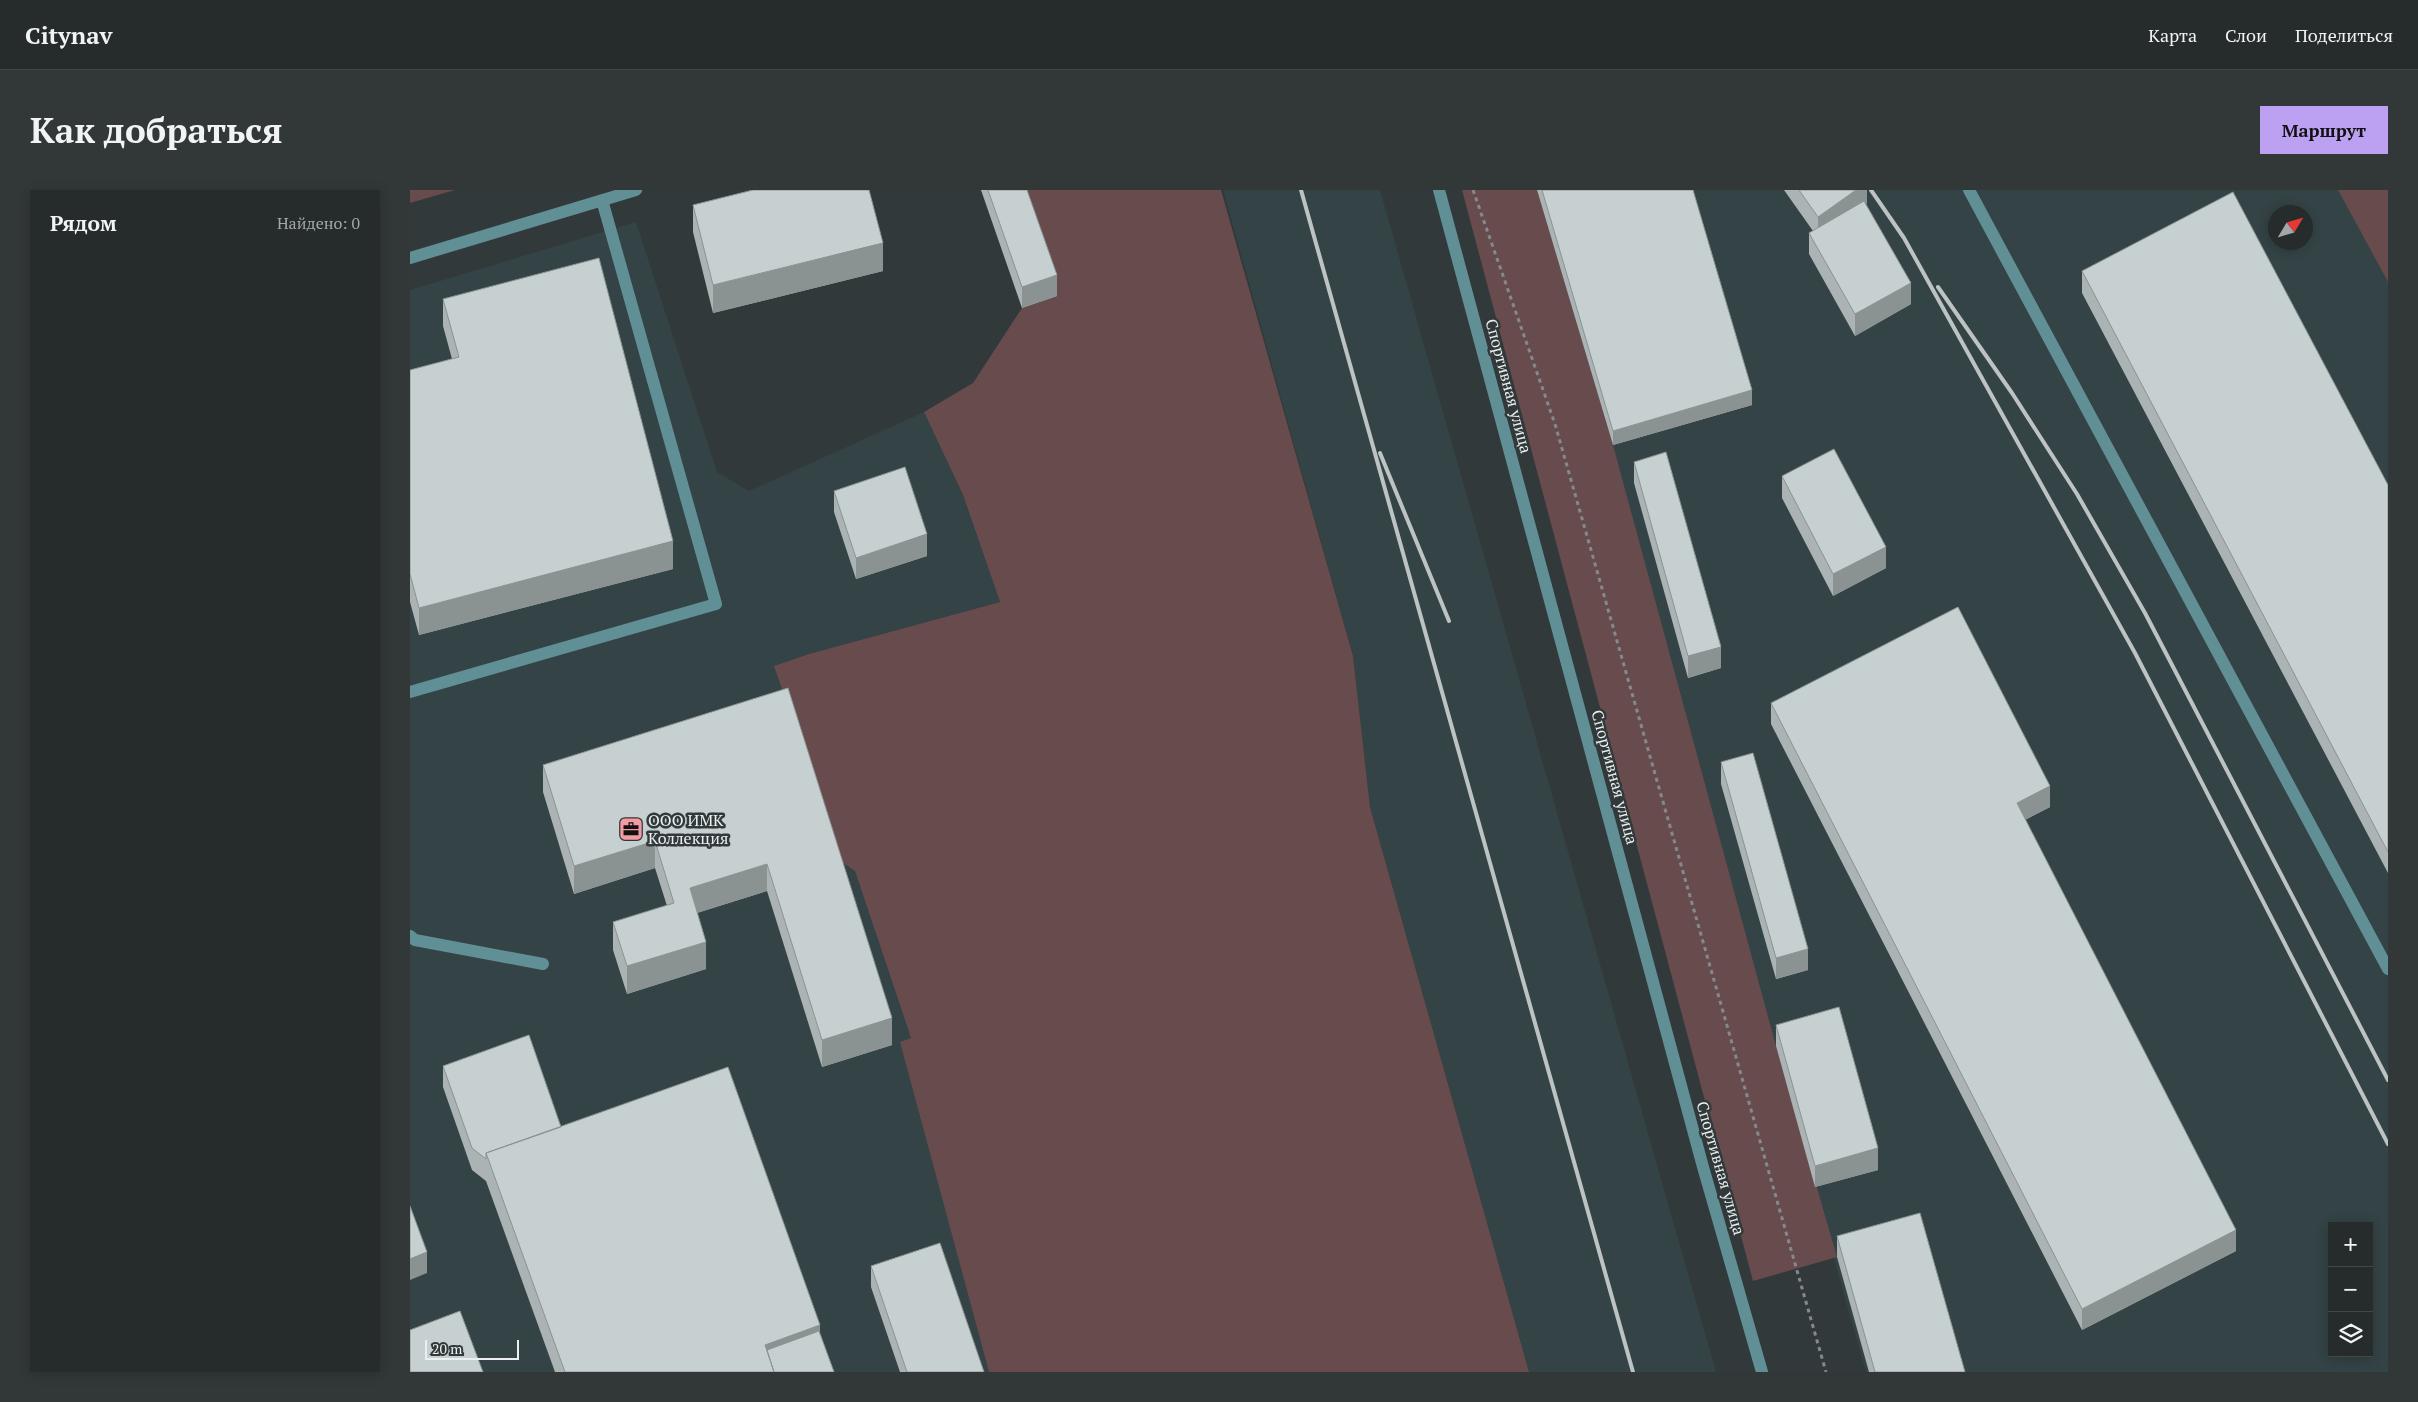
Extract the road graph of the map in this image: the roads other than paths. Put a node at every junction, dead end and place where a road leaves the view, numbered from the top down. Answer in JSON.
{"nodes":[{"id":1,"x":636,"y":190,"type":"edge"},
{"id":2,"x":1439,"y":190,"type":"edge"},
{"id":3,"x":1968,"y":190,"type":"edge"},
{"id":4,"x":602,"y":200,"type":"junction"},
{"id":5,"x":410,"y":258,"type":"edge"},
{"id":6,"x":410,"y":692,"type":"edge"},
{"id":7,"x":410,"y":936,"type":"edge"},
{"id":8,"x":543,"y":964,"type":"dead end"},
{"id":9,"x":2388,"y":969,"type":"edge"},
{"id":10,"x":1762,"y":1372,"type":"edge"}],
"edges":[{"from":1,"to":4,"type":"street"},
{"from":2,"to":10,"type":"street","name":"Спортивная улица"},
{"from":3,"to":9,"type":"street"},
{"from":4,"to":5,"type":"street"},
{"from":4,"to":6,"type":"street"},
{"from":7,"to":8,"type":"street"}]}
